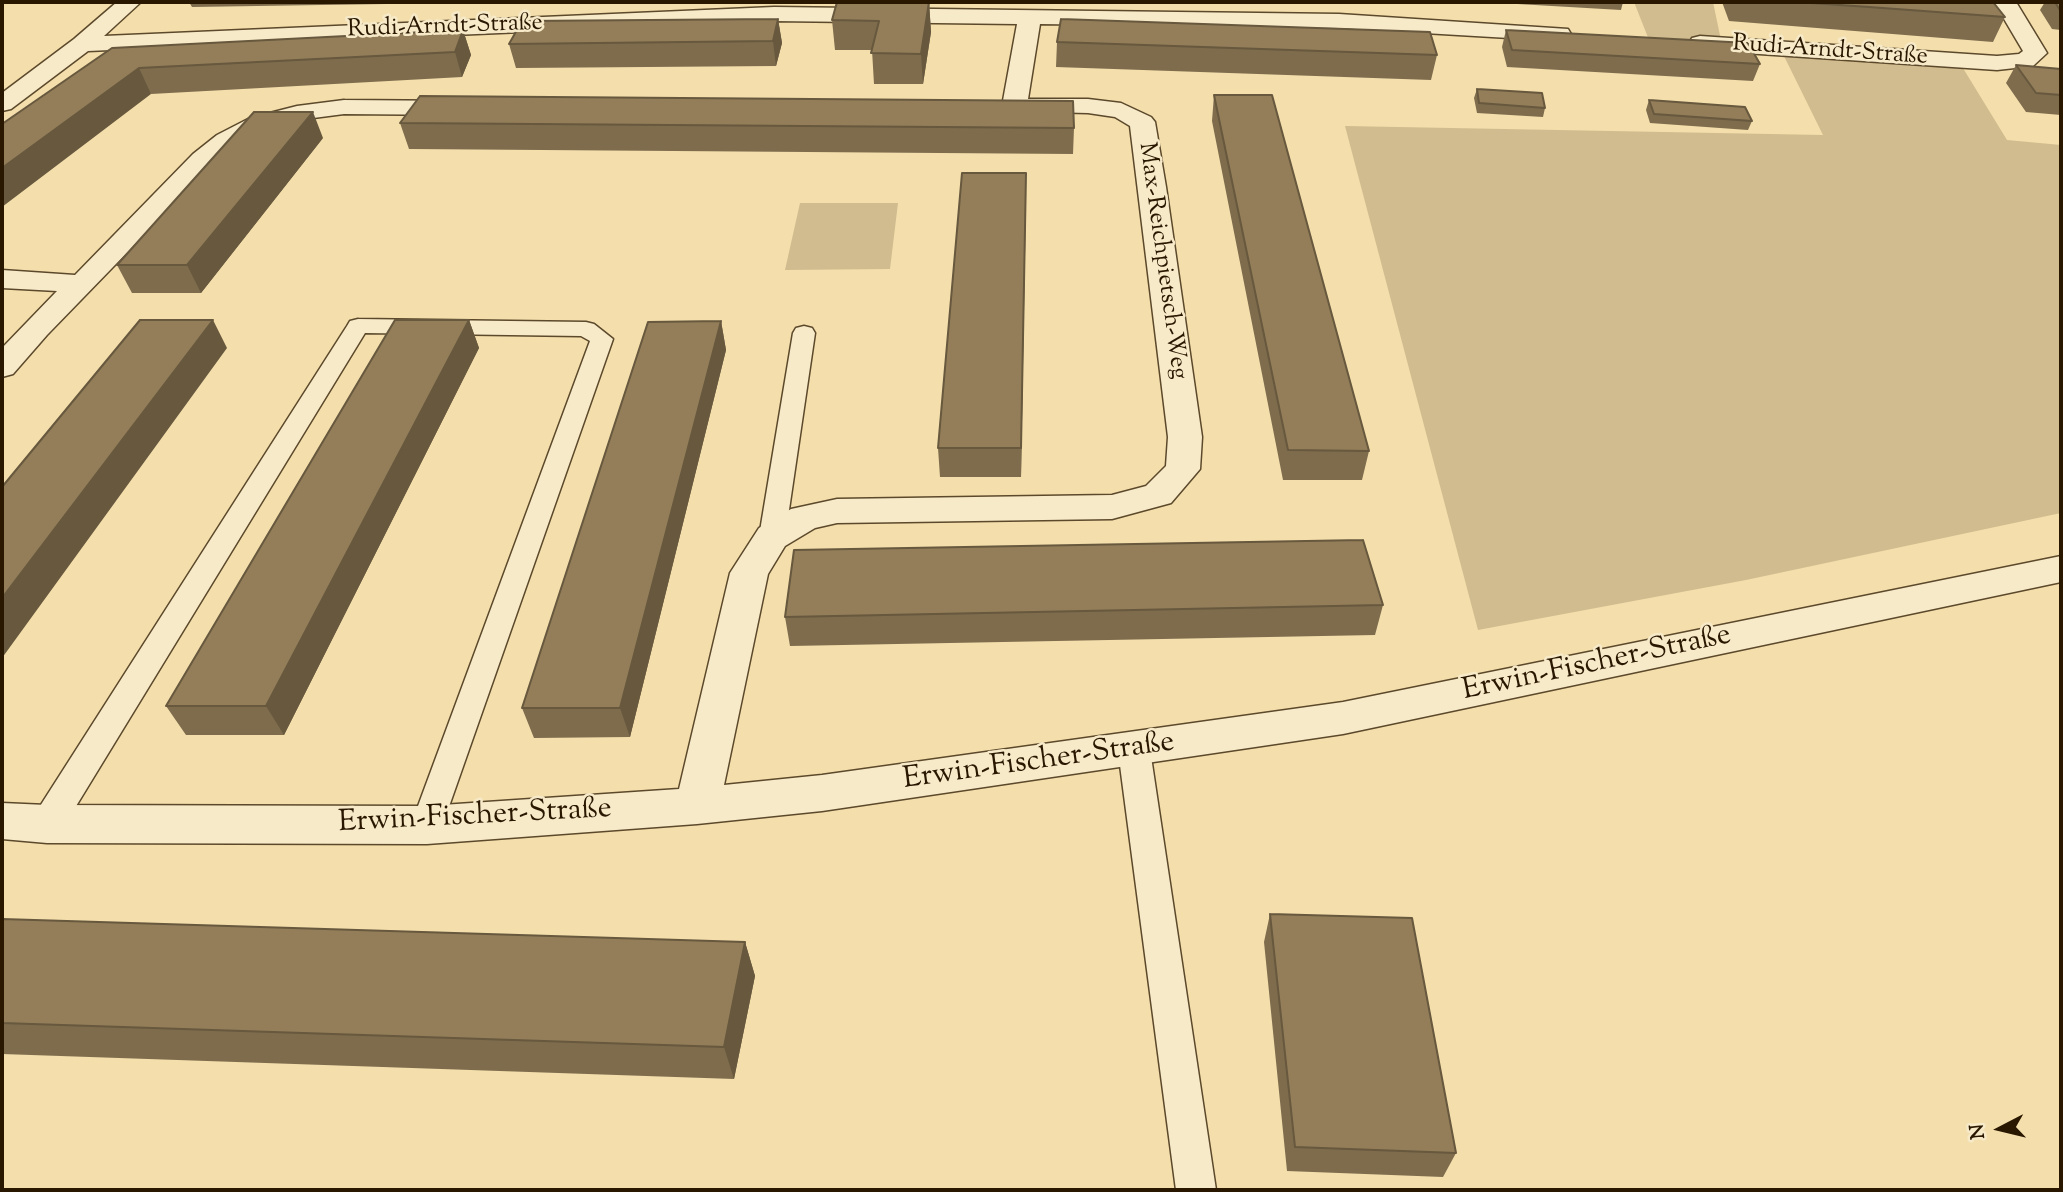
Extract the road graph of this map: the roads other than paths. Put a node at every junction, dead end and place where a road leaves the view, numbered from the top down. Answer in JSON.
{"nodes":[{"id":1,"x":130,"y":2,"type":"edge"},
{"id":2,"x":2005,"y":2,"type":"edge"},
{"id":3,"x":776,"y":8,"type":"edge"},
{"id":4,"x":1339,"y":11,"type":"edge"},
{"id":5,"x":1030,"y":16,"type":"junction"},
{"id":6,"x":1578,"y":35,"type":"edge"},
{"id":7,"x":1673,"y":41,"type":"edge"},
{"id":8,"x":82,"y":44,"type":"junction"},
{"id":9,"x":2,"y":104,"type":"edge"},
{"id":10,"x":484,"y":108,"type":"edge"},
{"id":11,"x":2,"y":279,"type":"edge"},
{"id":12,"x":82,"y":284,"type":"junction"},
{"id":13,"x":804,"y":333,"type":"dead end"},
{"id":14,"x":2,"y":367,"type":"edge"},
{"id":15,"x":772,"y":537,"type":"junction"},
{"id":16,"x":2061,"y":569,"type":"edge"},
{"id":17,"x":1134,"y":750,"type":"junction"},
{"id":18,"x":697,"y":806,"type":"junction"},
{"id":19,"x":2,"y":821,"type":"edge"},
{"id":20,"x":47,"y":824,"type":"junction"},
{"id":21,"x":427,"y":825,"type":"junction"},
{"id":22,"x":1196,"y":1190,"type":"edge"}],
"edges":[{"from":1,"to":8,"type":"street"},
{"from":2,"to":7,"type":"street","name":"Rudi-Arndt-Straße"},
{"from":3,"to":5,"type":"street","name":"Rudi-Arndt-Straße"},
{"from":3,"to":8,"type":"street","name":"Rudi-Arndt-Straße"},
{"from":4,"to":5,"type":"street","name":"Rudi-Arndt-Straße"},
{"from":4,"to":6,"type":"street","name":"Rudi-Arndt-Straße"},
{"from":5,"to":15,"type":"street","name":"Max-Reichpietsch-Weg"},
{"from":8,"to":9,"type":"street"},
{"from":10,"to":12,"type":"street"},
{"from":11,"to":12,"type":"street"},
{"from":12,"to":14,"type":"street"},
{"from":13,"to":15,"type":"lane","name":"Max-Reichpietsch-Weg"},
{"from":15,"to":18,"type":"street","name":"Max-Reichpietsch-Weg"},
{"from":16,"to":17,"type":"street","name":"Erwin-Fischer-Straße"},
{"from":17,"to":18,"type":"street","name":"Erwin-Fischer-Straße"},
{"from":17,"to":22,"type":"lane"},
{"from":18,"to":21,"type":"street","name":"Erwin-Fischer-Straße"},
{"from":19,"to":20,"type":"street","name":"Erwin-Fischer-Straße"},
{"from":20,"to":21,"type":"street","name":"Erwin-Fischer-Straße"},
{"from":20,"to":21,"type":"lane"}]}
